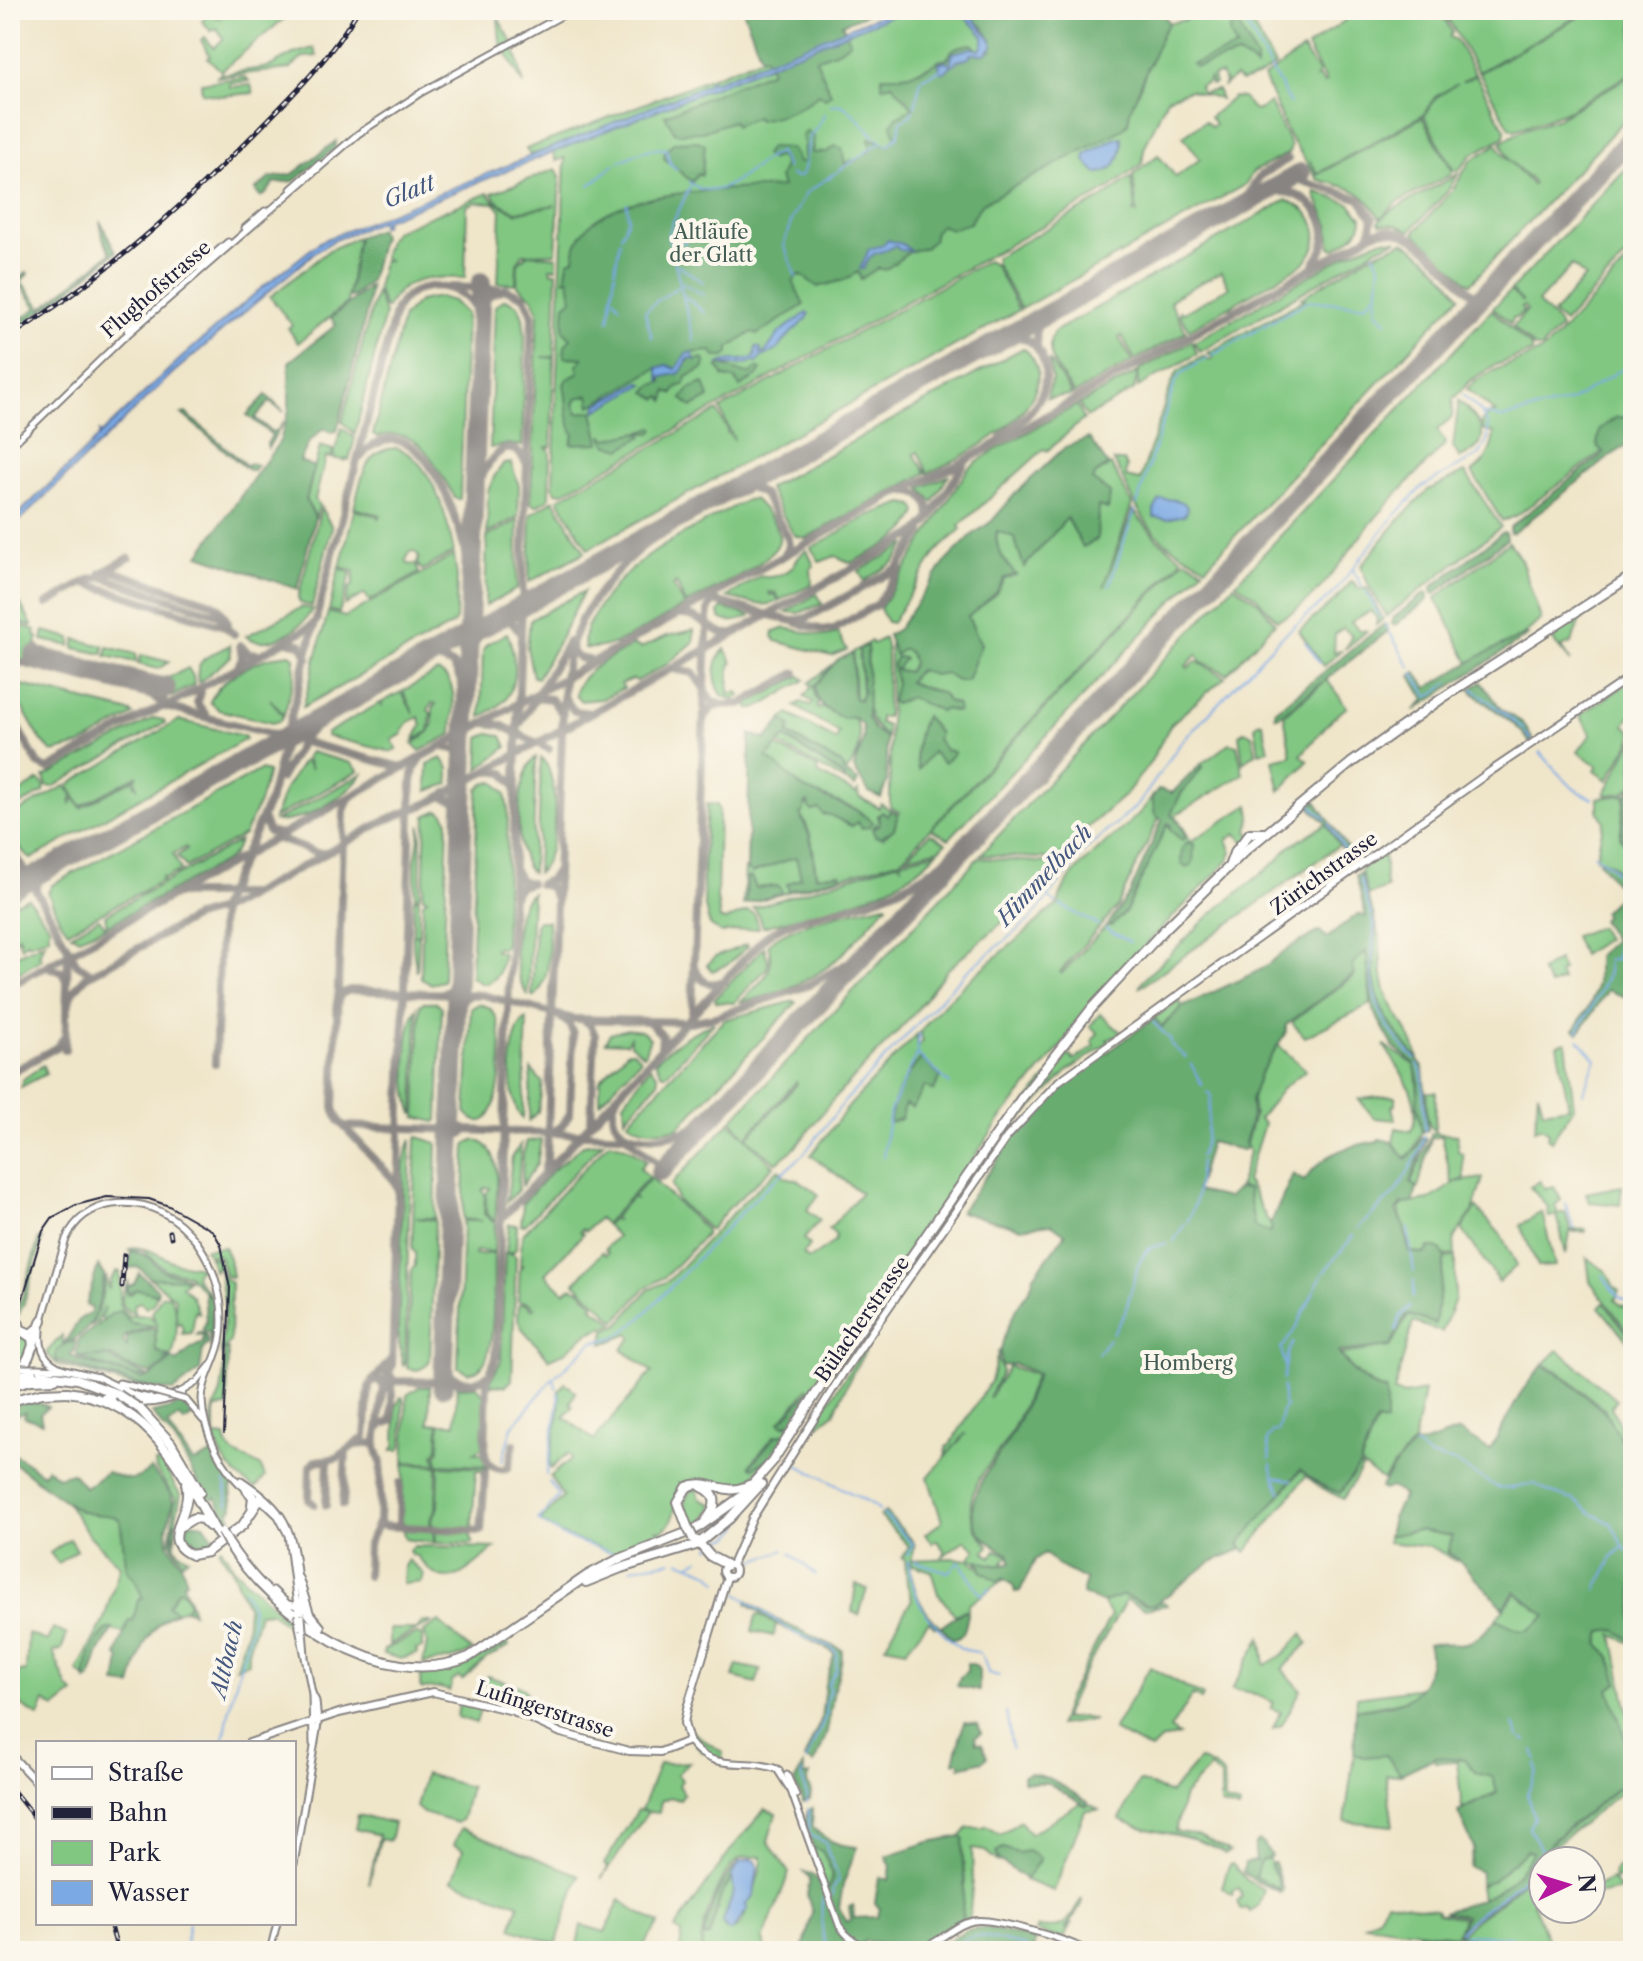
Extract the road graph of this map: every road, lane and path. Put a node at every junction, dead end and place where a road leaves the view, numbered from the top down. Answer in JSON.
{"nodes":[{"id":1,"x":572,"y":10,"type":"edge"},
{"id":2,"x":10,"y":445,"type":"edge"},
{"id":3,"x":1633,"y":577,"type":"edge"},
{"id":4,"x":1633,"y":675,"type":"edge"},
{"id":5,"x":1038,"y":1104,"type":"joint"},
{"id":6,"x":42,"y":1320,"type":"junction"},
{"id":7,"x":17,"y":1333,"type":"edge"},
{"id":8,"x":37,"y":1347,"type":"junction"},
{"id":9,"x":217,"y":1354,"type":"junction"},
{"id":10,"x":64,"y":1369,"type":"junction"},
{"id":11,"x":12,"y":1373,"type":"edge"},
{"id":12,"x":34,"y":1374,"type":"junction"},
{"id":13,"x":98,"y":1382,"type":"junction"},
{"id":14,"x":10,"y":1386,"type":"edge"},
{"id":15,"x":66,"y":1392,"type":"junction"},
{"id":16,"x":183,"y":1396,"type":"junction"},
{"id":17,"x":10,"y":1401,"type":"edge"},
{"id":18,"x":210,"y":1432,"type":"junction"},
{"id":19,"x":769,"y":1469,"type":"junction"},
{"id":20,"x":182,"y":1472,"type":"junction"},
{"id":21,"x":233,"y":1476,"type":"junction"},
{"id":22,"x":247,"y":1490,"type":"joint"},
{"id":23,"x":256,"y":1501,"type":"junction"},
{"id":24,"x":268,"y":1506,"type":"joint"},
{"id":25,"x":702,"y":1525,"type":"junction"},
{"id":26,"x":688,"y":1526,"type":"junction"},
{"id":27,"x":219,"y":1534,"type":"junction"},
{"id":28,"x":696,"y":1541,"type":"junction"},
{"id":29,"x":227,"y":1544,"type":"junction"},
{"id":30,"x":727,"y":1570,"type":"junction"},
{"id":31,"x":298,"y":1579,"type":"junction"},
{"id":32,"x":585,"y":1582,"type":"junction"},
{"id":33,"x":273,"y":1590,"type":"joint"},
{"id":34,"x":300,"y":1611,"type":"junction"},
{"id":35,"x":384,"y":1662,"type":"junction"},
{"id":36,"x":419,"y":1670,"type":"junction"},
{"id":37,"x":315,"y":1725,"type":"junction"},
{"id":38,"x":273,"y":1736,"type":"junction"},
{"id":39,"x":256,"y":1741,"type":"edge"},
{"id":40,"x":689,"y":1741,"type":"junction"},
{"id":41,"x":314,"y":1747,"type":"junction"},
{"id":42,"x":10,"y":1754,"type":"edge"},
{"id":43,"x":36,"y":1783,"type":"edge"},
{"id":44,"x":296,"y":1852,"type":"edge"},
{"id":45,"x":276,"y":1925,"type":"edge"},
{"id":46,"x":270,"y":1951,"type":"edge"},
{"id":47,"x":1087,"y":1951,"type":"edge"}],
"edges":[{"from":1,"to":2,"type":"main road","name":"Flughofstrasse"},
{"from":3,"to":19,"type":"highway"},
{"from":3,"to":19,"type":"highway"},
{"from":4,"to":5,"type":"main road","name":"Zürichstrasse"},
{"from":5,"to":30,"type":"main road","name":"Bülacherstrasse"},
{"from":6,"to":7,"type":"main road"},
{"from":6,"to":8,"type":"highway"},
{"from":6,"to":9,"type":"main road"},
{"from":7,"to":8,"type":"highway"},
{"from":8,"to":10,"type":"main road"},
{"from":8,"to":14,"type":"highway"},
{"from":9,"to":16,"type":"main road"},
{"from":9,"to":18,"type":"main road"},
{"from":10,"to":12,"type":"main road"},
{"from":10,"to":13,"type":"main road"},
{"from":11,"to":12,"type":"highway","bridge":true},
{"from":12,"to":13,"type":"highway"},
{"from":12,"to":14,"type":"highway","bridge":true},
{"from":13,"to":16,"type":"main road","bridge":true},
{"from":13,"to":16,"type":"main road"},
{"from":13,"to":27,"type":"highway","bridge":true},
{"from":15,"to":16,"type":"highway"},
{"from":15,"to":17,"type":"highway"},
{"from":15,"to":20,"type":"highway"},
{"from":16,"to":18,"type":"main road"},
{"from":18,"to":21,"type":"main road"},
{"from":19,"to":25,"type":"highway"},
{"from":19,"to":26,"type":"highway"},
{"from":19,"to":28,"type":"highway"},
{"from":19,"to":32,"type":"highway"},
{"from":20,"to":23,"type":"highway"},
{"from":20,"to":27,"type":"highway"},
{"from":21,"to":22,"type":"main road"},
{"from":21,"to":23,"type":"main road"},
{"from":22,"to":23,"type":"highway"},
{"from":23,"to":24,"type":"highway"},
{"from":23,"to":27,"type":"highway"},
{"from":23,"to":31,"type":"main road"},
{"from":24,"to":34,"type":"main road"},
{"from":25,"to":26,"type":"highway"},
{"from":25,"to":36,"type":"highway"},
{"from":26,"to":28,"type":"highway","bridge":true},
{"from":27,"to":29,"type":"highway","bridge":true},
{"from":28,"to":30,"type":"highway"},
{"from":28,"to":32,"type":"highway"},
{"from":29,"to":33,"type":"highway"},
{"from":29,"to":35,"type":"highway"},
{"from":29,"to":36,"type":"highway"},
{"from":30,"to":40,"type":"main road","name":"Bülacherstrasse"},
{"from":31,"to":34,"type":"main road"},
{"from":31,"to":35,"type":"highway"},
{"from":32,"to":36,"type":"highway"},
{"from":33,"to":34,"type":"main road"},
{"from":34,"to":37,"type":"main road","bridge":true},
{"from":35,"to":36,"type":"highway"},
{"from":37,"to":38,"type":"main road"},
{"from":37,"to":38,"type":"main road"},
{"from":37,"to":40,"type":"main road","name":"Lufingerstrasse"},
{"from":37,"to":41,"type":"main road"},
{"from":37,"to":41,"type":"main road"},
{"from":38,"to":39,"type":"main road"},
{"from":40,"to":47,"type":"main road"},
{"from":41,"to":44,"type":"main road"},
{"from":42,"to":43,"type":"main road"},
{"from":45,"to":46,"type":"main road"}]}
